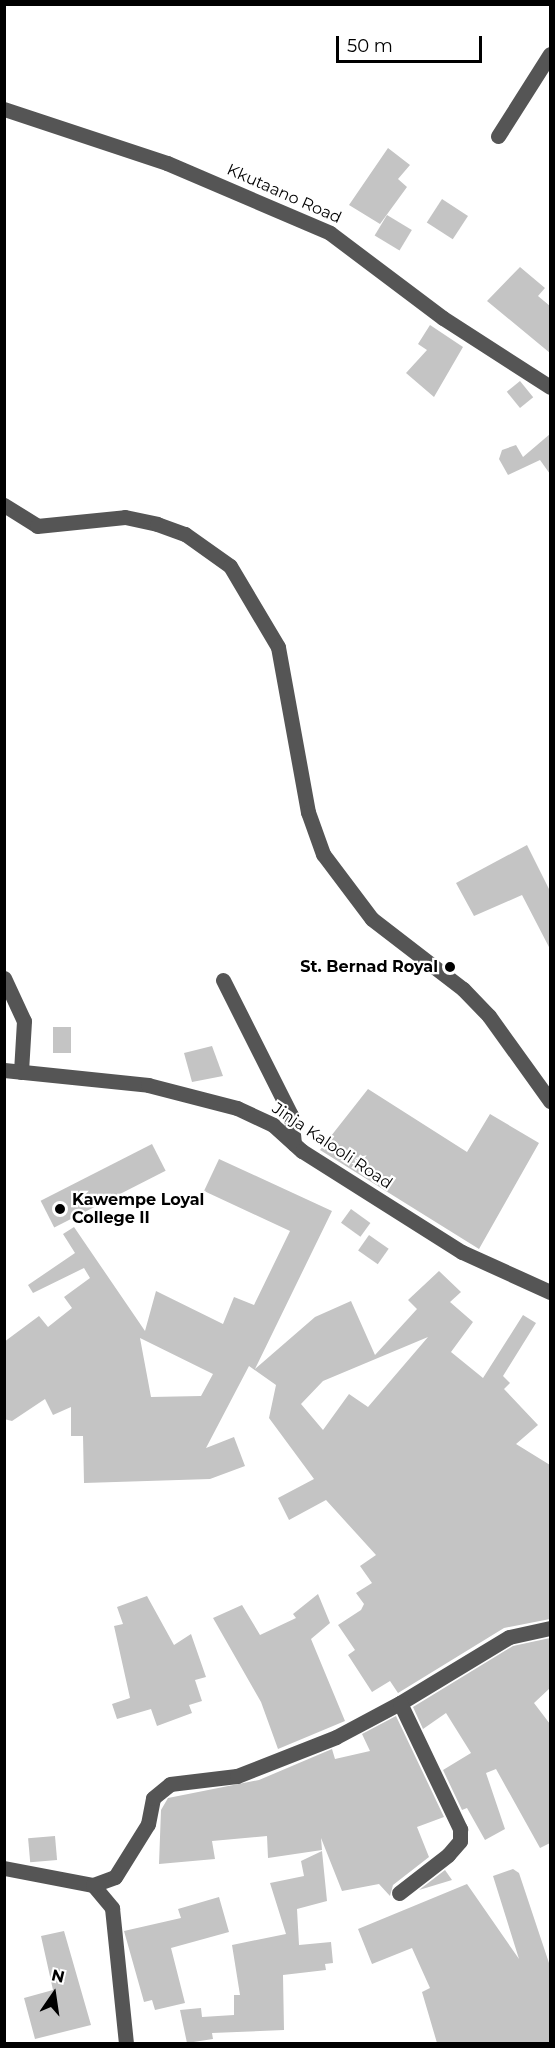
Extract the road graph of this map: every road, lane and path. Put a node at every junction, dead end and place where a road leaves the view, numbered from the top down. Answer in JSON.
{"nodes":[{"id":1,"x":550,"y":54,"type":"edge"},
{"id":2,"x":4,"y":109,"type":"edge"},
{"id":3,"x":498,"y":136,"type":"dead end"},
{"id":4,"x":550,"y":387,"type":"edge"},
{"id":5,"x":4,"y":505,"type":"edge"},
{"id":6,"x":4,"y":978,"type":"edge"},
{"id":7,"x":223,"y":980,"type":"dead end"},
{"id":8,"x":4,"y":1070,"type":"edge"},
{"id":9,"x":21,"y":1072,"type":"junction"},
{"id":10,"x":550,"y":1101,"type":"edge"},
{"id":11,"x":294,"y":1144,"type":"junction"},
{"id":12,"x":550,"y":1292,"type":"edge"},
{"id":13,"x":550,"y":1628,"type":"edge"},
{"id":14,"x":400,"y":1703,"type":"junction"},
{"id":15,"x":4,"y":1868,"type":"edge"},
{"id":16,"x":93,"y":1885,"type":"junction"},
{"id":17,"x":399,"y":1893,"type":"dead end"},
{"id":18,"x":126,"y":2043,"type":"edge"}],
"edges":[{"from":1,"to":3,"type":"street"},
{"from":2,"to":4,"type":"street","name":"Kkutaano Road"},
{"from":5,"to":10,"type":"street"},
{"from":6,"to":9,"type":"street"},
{"from":7,"to":11,"type":"street"},
{"from":8,"to":9,"type":"street","name":"Jinja Kalooli Road"},
{"from":9,"to":11,"type":"street","name":"Jinja Kalooli Road"},
{"from":11,"to":12,"type":"street","name":"Jinja Kalooli Road"},
{"from":13,"to":14,"type":"street"},
{"from":14,"to":16,"type":"street"},
{"from":14,"to":17,"type":"street"},
{"from":15,"to":16,"type":"street"},
{"from":16,"to":18,"type":"street"}]}
